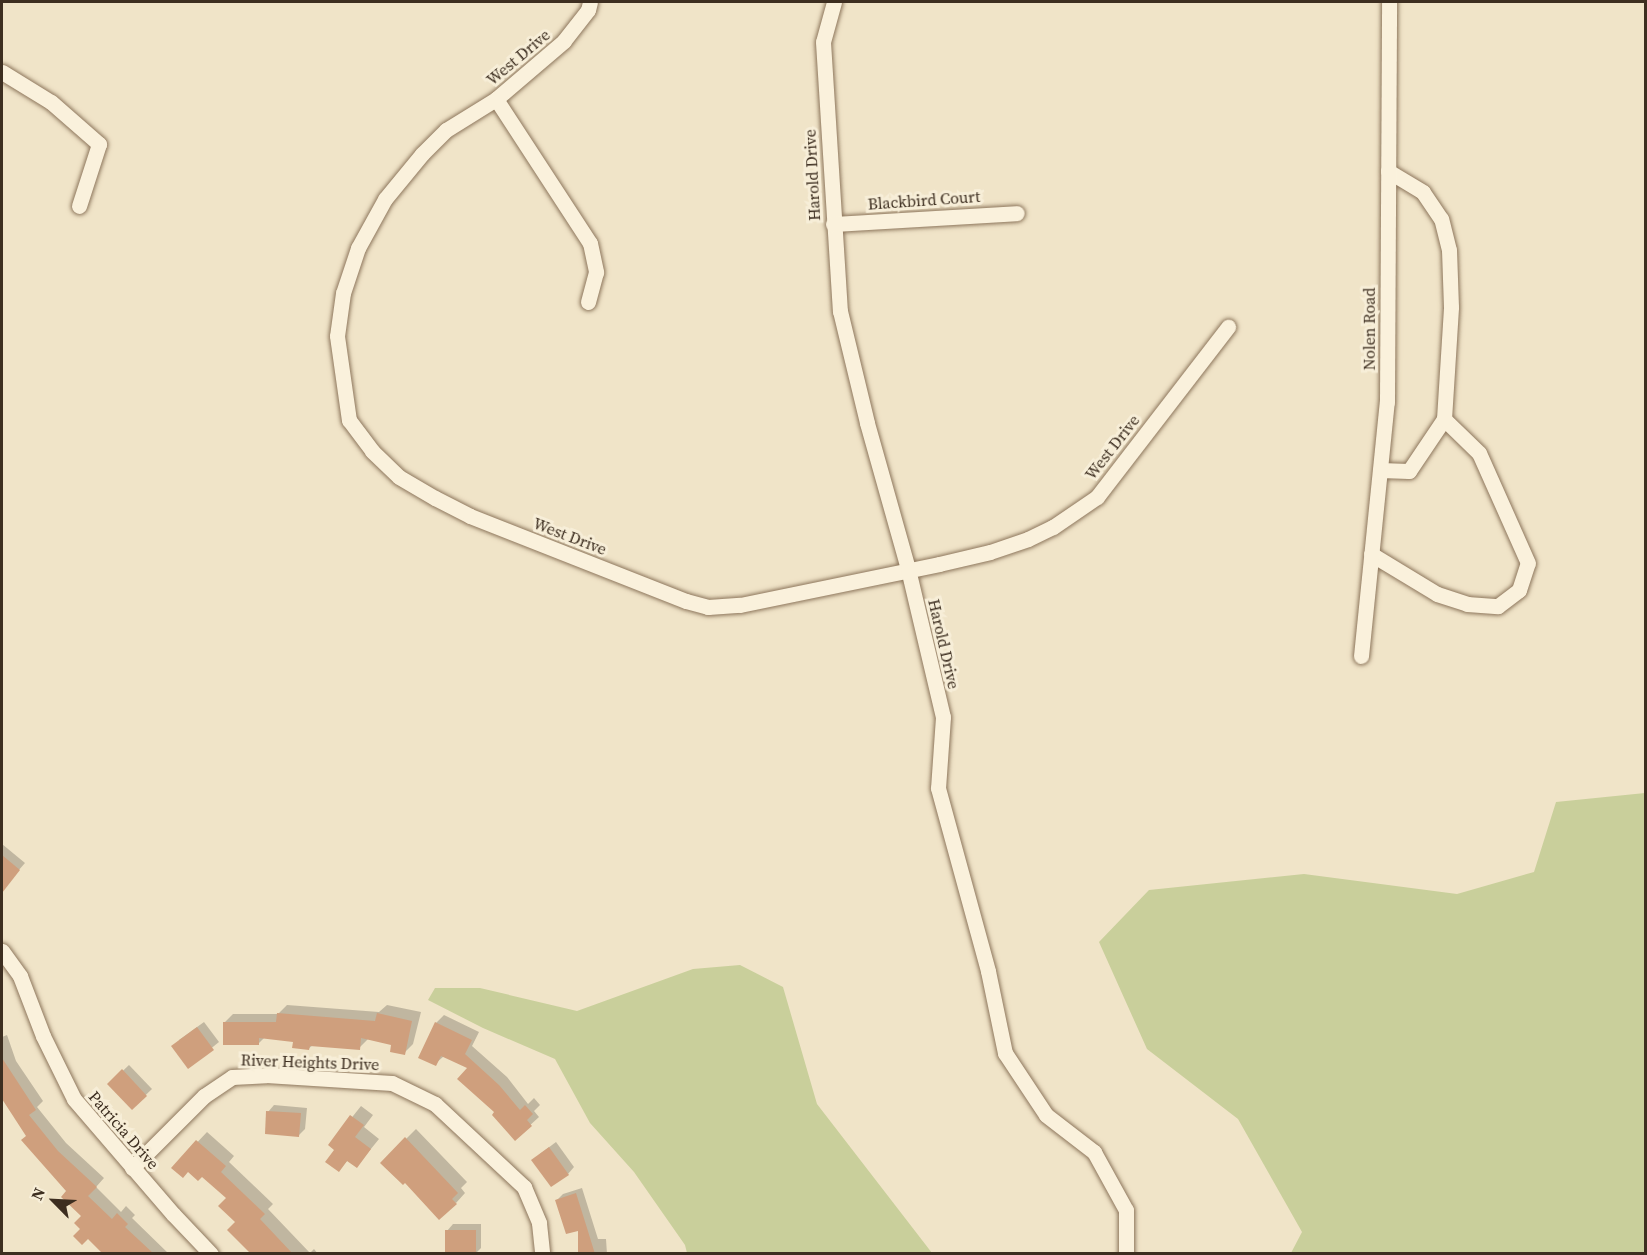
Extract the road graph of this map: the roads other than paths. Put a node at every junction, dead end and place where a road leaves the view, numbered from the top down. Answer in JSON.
{"nodes":[{"id":1,"x":590,"y":2,"type":"edge"},
{"id":2,"x":834,"y":2,"type":"edge"},
{"id":3,"x":1389,"y":2,"type":"edge"},
{"id":4,"x":2,"y":72,"type":"edge"},
{"id":5,"x":496,"y":99,"type":"junction"},
{"id":6,"x":1388,"y":171,"type":"junction"},
{"id":7,"x":79,"y":206,"type":"dead end"},
{"id":8,"x":1017,"y":213,"type":"dead end"},
{"id":9,"x":833,"y":224,"type":"junction"},
{"id":10,"x":588,"y":302,"type":"dead end"},
{"id":11,"x":1228,"y":327,"type":"dead end"},
{"id":12,"x":1444,"y":419,"type":"junction"},
{"id":13,"x":1380,"y":470,"type":"junction"},
{"id":14,"x":1371,"y":554,"type":"junction"},
{"id":15,"x":908,"y":569,"type":"junction"},
{"id":16,"x":1361,"y":656,"type":"dead end"},
{"id":17,"x":2,"y":951,"type":"edge"},
{"id":18,"x":132,"y":1168,"type":"junction"},
{"id":19,"x":211,"y":1254,"type":"edge"},
{"id":20,"x":542,"y":1254,"type":"edge"},
{"id":21,"x":1126,"y":1254,"type":"edge"}],
"edges":[{"from":1,"to":5,"type":"street","name":"West Drive"},
{"from":2,"to":9,"type":"street","name":"Harold Drive"},
{"from":3,"to":6,"type":"street","name":"Nolen Road"},
{"from":4,"to":7,"type":"street"},
{"from":5,"to":10,"type":"street"},
{"from":5,"to":15,"type":"street","name":"West Drive"},
{"from":6,"to":12,"type":"street"},
{"from":6,"to":13,"type":"street","name":"Nolen Road"},
{"from":8,"to":9,"type":"street","name":"Blackbird Court"},
{"from":9,"to":15,"type":"street","name":"Harold Drive"},
{"from":11,"to":15,"type":"street","name":"West Drive"},
{"from":12,"to":13,"type":"street"},
{"from":12,"to":14,"type":"street"},
{"from":13,"to":14,"type":"street","name":"Nolen Road"},
{"from":14,"to":16,"type":"street","name":"Nolen Road"},
{"from":15,"to":21,"type":"street","name":"Harold Drive"},
{"from":17,"to":18,"type":"street","name":"Patricia Drive"},
{"from":18,"to":19,"type":"street","name":"Patricia Drive"},
{"from":18,"to":20,"type":"street","name":"River Heights Drive"}]}
